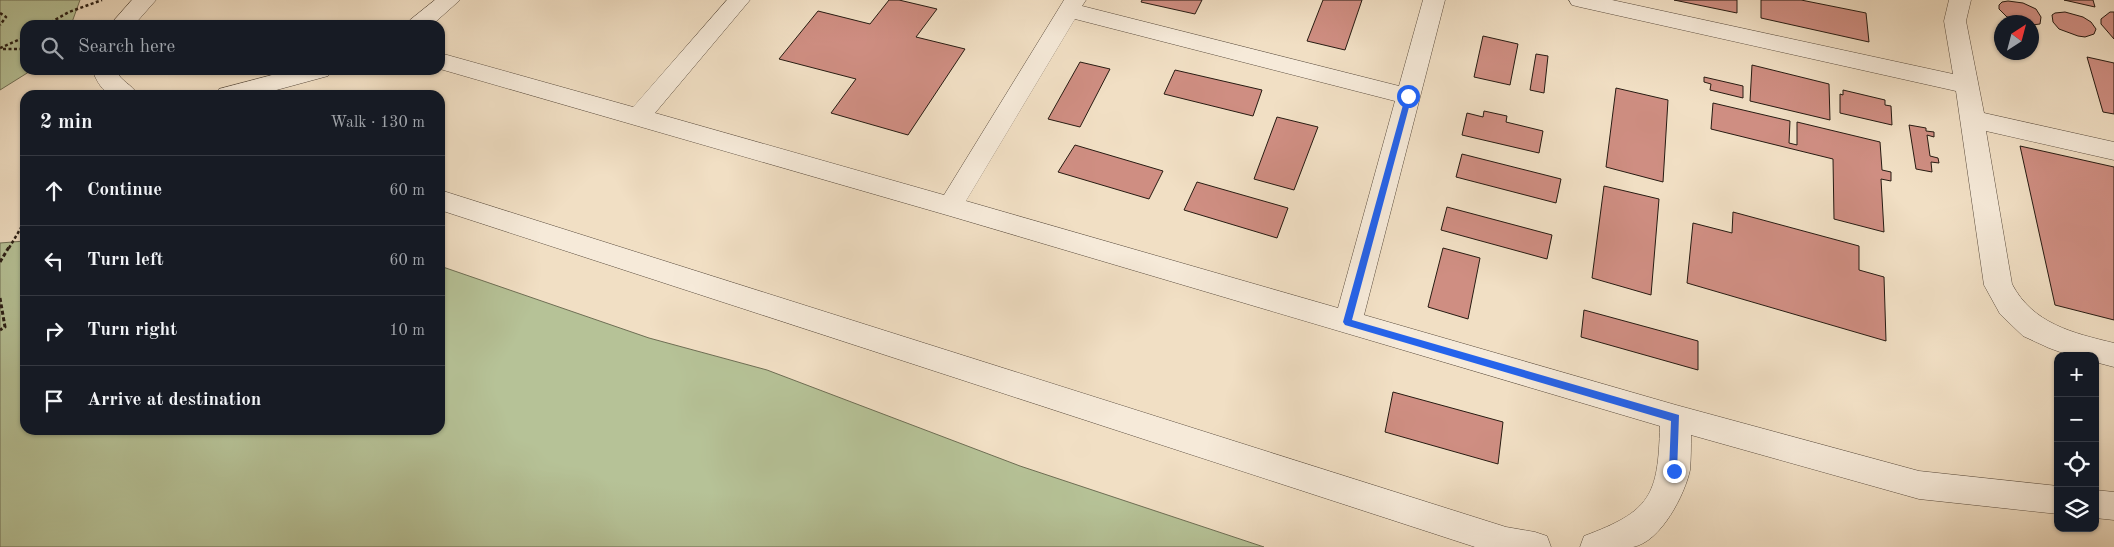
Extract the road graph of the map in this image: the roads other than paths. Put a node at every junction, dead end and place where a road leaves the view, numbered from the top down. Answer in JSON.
{"nodes":[{"id":1,"x":146,"y":0,"type":"edge"},
{"id":2,"x":449,"y":0,"type":"edge"},
{"id":3,"x":739,"y":0,"type":"edge"},
{"id":4,"x":1434,"y":0,"type":"edge"},
{"id":5,"x":1580,"y":0,"type":"edge"},
{"id":6,"x":1960,"y":0,"type":"edge"},
{"id":7,"x":1072,"y":5,"type":"edge"},
{"id":8,"x":126,"y":20,"type":"edge"},
{"id":9,"x":424,"y":20,"type":"edge"},
{"id":10,"x":445,"y":61,"type":"edge"},
{"id":11,"x":106,"y":75,"type":"edge"},
{"id":12,"x":302,"y":75,"type":"edge"},
{"id":13,"x":1967,"y":85,"type":"junction"},
{"id":14,"x":119,"y":90,"type":"edge"},
{"id":15,"x":246,"y":90,"type":"edge"},
{"id":16,"x":1408,"y":96,"type":"junction"},
{"id":17,"x":637,"y":118,"type":"junction"},
{"id":18,"x":1972,"y":119,"type":"junction"},
{"id":19,"x":2114,"y":151,"type":"edge"},
{"id":20,"x":445,"y":202,"type":"edge"},
{"id":21,"x":950,"y":206,"type":"junction"},
{"id":22,"x":1348,"y":322,"type":"junction"},
{"id":23,"x":2114,"y":355,"type":"edge"},
{"id":24,"x":1676,"y":418,"type":"junction"},
{"id":25,"x":2054,"y":500,"type":"edge"},
{"id":26,"x":2099,"y":504,"type":"edge"},
{"id":27,"x":2114,"y":506,"type":"edge"},
{"id":28,"x":1535,"y":547,"type":"edge"},
{"id":29,"x":1596,"y":547,"type":"edge"}],
"edges":[{"from":1,"to":8,"type":"lane"},
{"from":2,"to":9,"type":"lane"},
{"from":3,"to":17,"type":"lane"},
{"from":4,"to":16,"type":"lane"},
{"from":5,"to":13,"type":"lane"},
{"from":6,"to":13,"type":"lane"},
{"from":7,"to":16,"type":"lane"},
{"from":7,"to":21,"type":"lane"},
{"from":10,"to":17,"type":"lane"},
{"from":11,"to":14,"type":"lane"},
{"from":12,"to":15,"type":"lane"},
{"from":13,"to":18,"type":"lane"},
{"from":16,"to":22,"type":"lane"},
{"from":17,"to":21,"type":"lane"},
{"from":18,"to":19,"type":"lane"},
{"from":18,"to":23,"type":"lane"},
{"from":20,"to":28,"type":"lane"},
{"from":21,"to":22,"type":"lane"},
{"from":22,"to":24,"type":"lane"},
{"from":24,"to":25,"type":"lane"},
{"from":24,"to":29,"type":"lane"},
{"from":26,"to":27,"type":"lane"}]}
